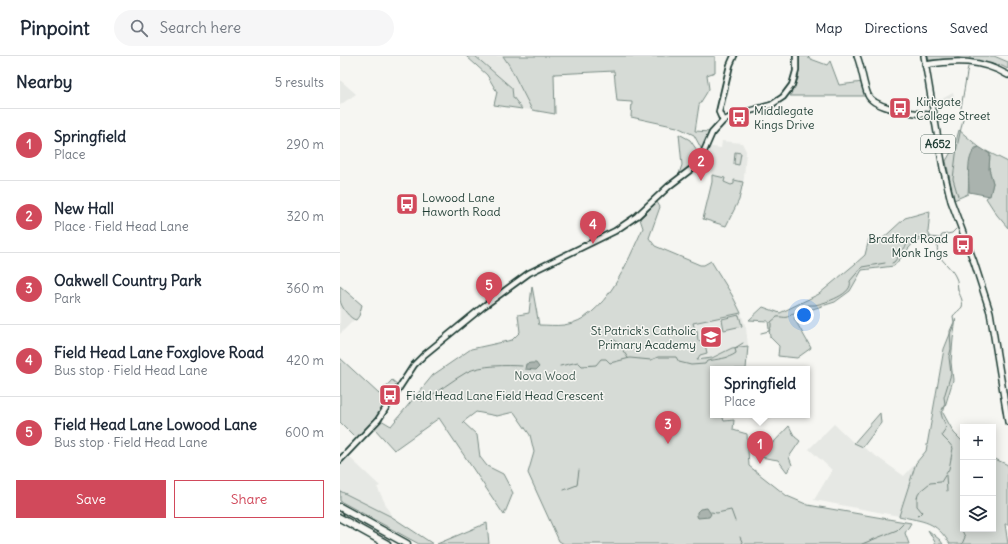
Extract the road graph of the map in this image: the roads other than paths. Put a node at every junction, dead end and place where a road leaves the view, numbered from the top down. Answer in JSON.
{"nodes":[{"id":1,"x":734,"y":56,"type":"edge"},
{"id":2,"x":796,"y":56,"type":"edge"},
{"id":3,"x":857,"y":56,"type":"edge"},
{"id":4,"x":924,"y":56,"type":"edge"},
{"id":5,"x":925,"y":65,"type":"junction"},
{"id":6,"x":1008,"y":75,"type":"edge"},
{"id":7,"x":934,"y":116,"type":"junction"},
{"id":8,"x":723,"y":121,"type":"junction"},
{"id":9,"x":1008,"y":422,"type":"edge"},
{"id":10,"x":340,"y":460,"type":"edge"},
{"id":11,"x":340,"y":507,"type":"edge"},
{"id":12,"x":340,"y":518,"type":"edge"},
{"id":13,"x":387,"y":544,"type":"edge"},
{"id":14,"x":407,"y":544,"type":"edge"}],
"edges":[{"from":1,"to":8,"type":"main road"},
{"from":2,"to":8,"type":"main road"},
{"from":3,"to":7,"type":"main road"},
{"from":4,"to":5,"type":"main road","number":"A652"},
{"from":5,"to":6,"type":"main road"},
{"from":5,"to":7,"type":"main road","number":"A652"},
{"from":7,"to":9,"type":"main road","number":"A652"},
{"from":8,"to":10,"type":"main road"},
{"from":11,"to":14,"type":"highway"},
{"from":12,"to":13,"type":"highway"}]}
